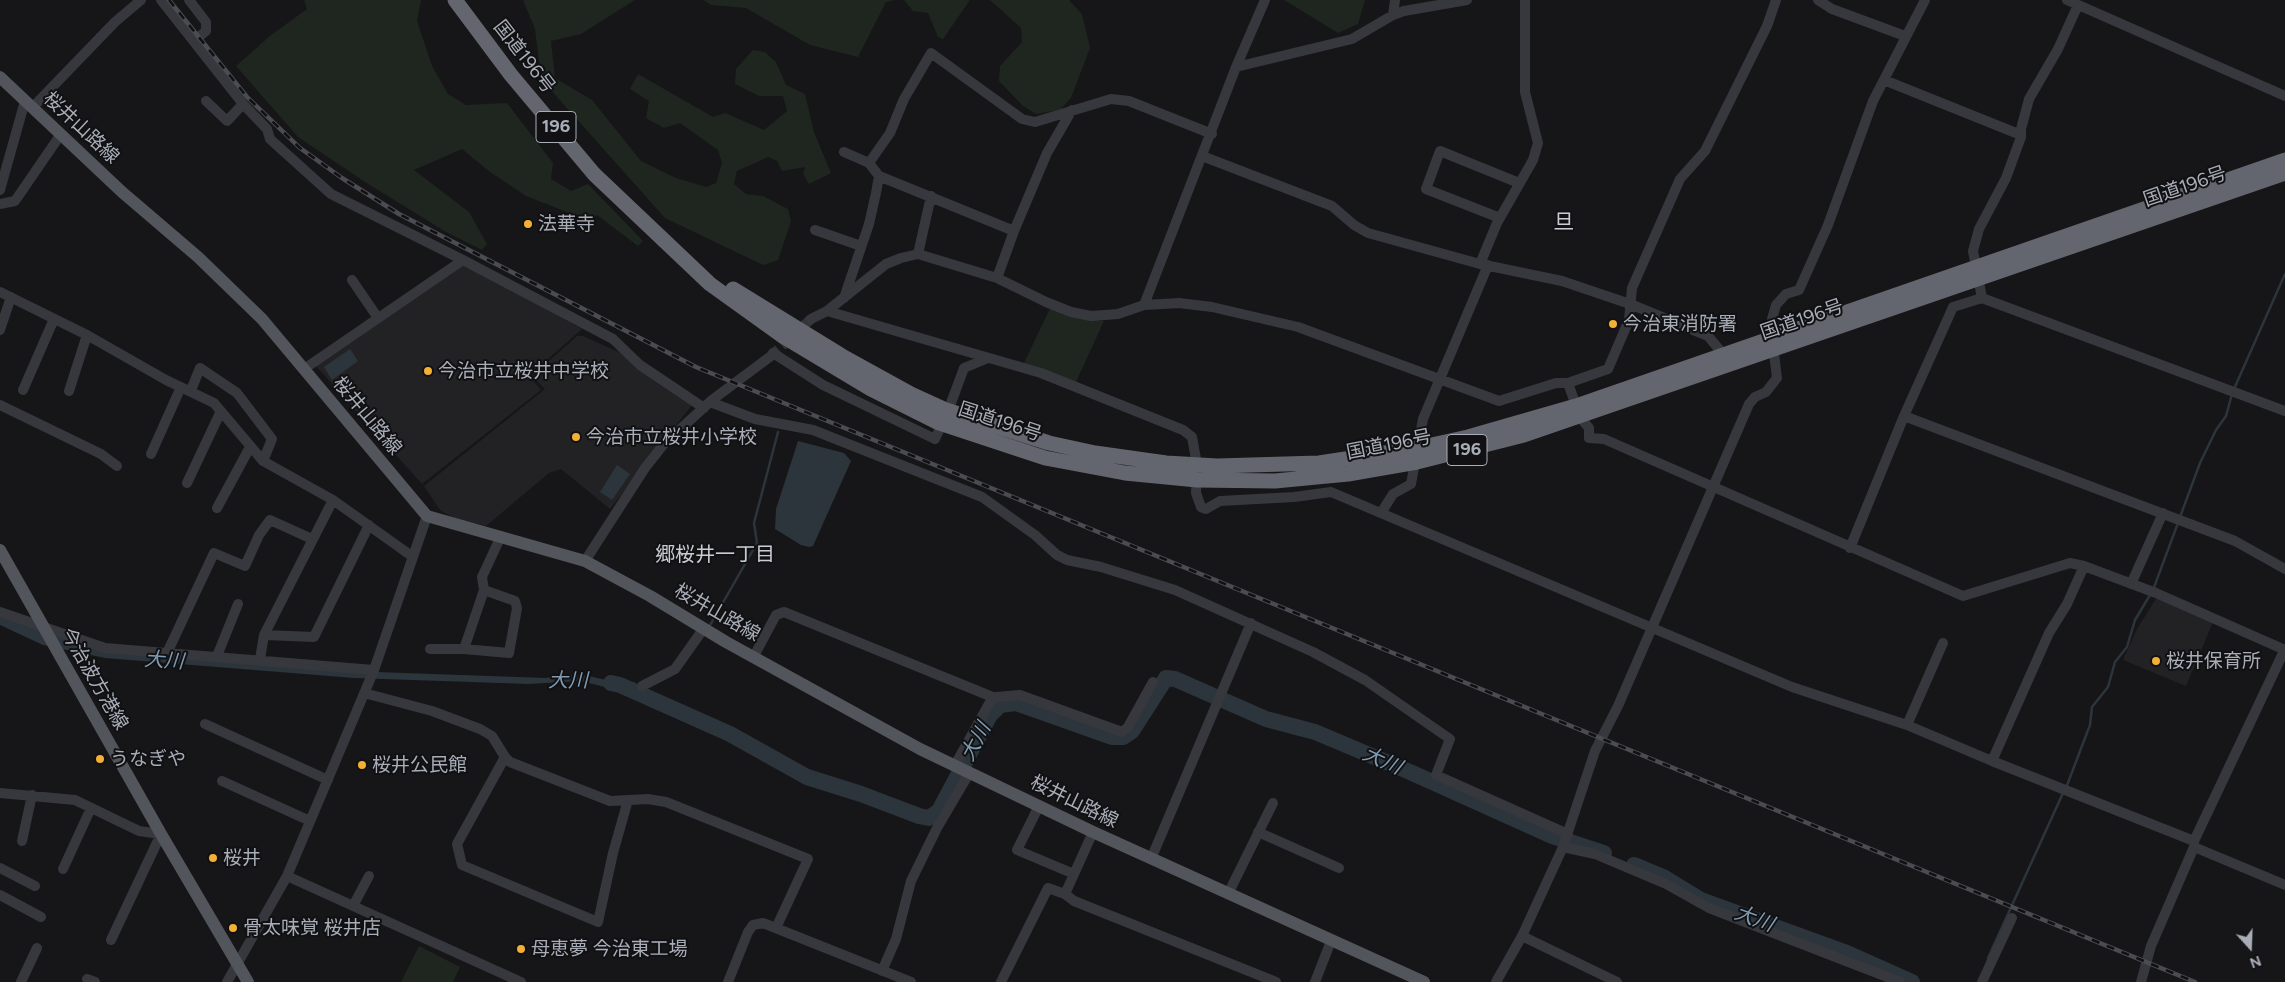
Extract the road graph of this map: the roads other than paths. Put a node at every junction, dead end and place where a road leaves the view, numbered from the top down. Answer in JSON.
{"nodes":[{"id":1,"x":141,"y":0,"type":"edge"},
{"id":2,"x":161,"y":0,"type":"edge"},
{"id":3,"x":189,"y":0,"type":"edge"},
{"id":4,"x":455,"y":0,"type":"edge"},
{"id":5,"x":1265,"y":0,"type":"edge"},
{"id":6,"x":1395,"y":0,"type":"edge"},
{"id":7,"x":1418,"y":0,"type":"edge"},
{"id":8,"x":1467,"y":0,"type":"edge"},
{"id":9,"x":1525,"y":0,"type":"edge"},
{"id":10,"x":1776,"y":0,"type":"edge"},
{"id":11,"x":1818,"y":0,"type":"edge"},
{"id":12,"x":1925,"y":0,"type":"edge"},
{"id":13,"x":2067,"y":0,"type":"edge"},
{"id":14,"x":2078,"y":5,"type":"junction"},
{"id":15,"x":1411,"y":10,"type":"junction"},
{"id":16,"x":1393,"y":14,"type":"junction"},
{"id":17,"x":1905,"y":36,"type":"junction"},
{"id":18,"x":194,"y":41,"type":"junction"},
{"id":19,"x":1236,"y":67,"type":"junction"},
{"id":20,"x":0,"y":77,"type":"edge"},
{"id":21,"x":1884,"y":80,"type":"junction"},
{"id":22,"x":2285,"y":96,"type":"edge"},
{"id":23,"x":206,"y":101,"type":"dead end"},
{"id":24,"x":29,"y":104,"type":"junction"},
{"id":25,"x":243,"y":104,"type":"junction"},
{"id":26,"x":1072,"y":110,"type":"junction"},
{"id":27,"x":61,"y":134,"type":"junction"},
{"id":28,"x":1212,"y":134,"type":"junction"},
{"id":29,"x":2021,"y":135,"type":"junction"},
{"id":30,"x":844,"y":152,"type":"dead end"},
{"id":31,"x":1202,"y":156,"type":"junction"},
{"id":32,"x":2285,"y":160,"type":"edge"},
{"id":33,"x":869,"y":164,"type":"junction"},
{"id":34,"x":2285,"y":173,"type":"edge"},
{"id":35,"x":878,"y":176,"type":"junction"},
{"id":36,"x":1519,"y":183,"type":"junction"},
{"id":37,"x":0,"y":190,"type":"edge"},
{"id":38,"x":931,"y":196,"type":"junction"},
{"id":39,"x":0,"y":204,"type":"edge"},
{"id":40,"x":1500,"y":218,"type":"junction"},
{"id":41,"x":816,"y":230,"type":"dead end"},
{"id":42,"x":1014,"y":231,"type":"junction"},
{"id":43,"x":861,"y":246,"type":"junction"},
{"id":44,"x":918,"y":254,"type":"junction"},
{"id":45,"x":463,"y":260,"type":"junction"},
{"id":46,"x":1484,"y":264,"type":"junction"},
{"id":47,"x":1977,"y":273,"type":"junction"},
{"id":48,"x":997,"y":278,"type":"junction"},
{"id":49,"x":352,"y":280,"type":"dead end"},
{"id":50,"x":0,"y":292,"type":"edge"},
{"id":51,"x":11,"y":297,"type":"junction"},
{"id":52,"x":1982,"y":298,"type":"junction"},
{"id":53,"x":843,"y":299,"type":"junction"},
{"id":54,"x":1630,"y":304,"type":"junction"},
{"id":55,"x":1144,"y":305,"type":"junction"},
{"id":56,"x":827,"y":311,"type":"junction"},
{"id":57,"x":378,"y":318,"type":"junction"},
{"id":58,"x":54,"y":319,"type":"junction"},
{"id":59,"x":811,"y":320,"type":"tunnel mouth"},
{"id":60,"x":0,"y":330,"type":"edge"},
{"id":61,"x":86,"y":334,"type":"junction"},
{"id":62,"x":1772,"y":344,"type":"junction"},
{"id":63,"x":1723,"y":354,"type":"junction"},
{"id":64,"x":989,"y":358,"type":"junction"},
{"id":65,"x":304,"y":369,"type":"junction"},
{"id":66,"x":1440,"y":379,"type":"junction"},
{"id":67,"x":1568,"y":383,"type":"junction"},
{"id":68,"x":186,"y":389,"type":"junction"},
{"id":69,"x":23,"y":390,"type":"dead end"},
{"id":70,"x":68,"y":391,"type":"dead end"},
{"id":71,"x":0,"y":405,"type":"edge"},
{"id":72,"x":707,"y":405,"type":"junction"},
{"id":73,"x":221,"y":410,"type":"junction"},
{"id":74,"x":1578,"y":411,"type":"junction"},
{"id":75,"x":2285,"y":411,"type":"edge"},
{"id":76,"x":1904,"y":416,"type":"junction"},
{"id":77,"x":945,"y":417,"type":"junction"},
{"id":78,"x":250,"y":447,"type":"junction"},
{"id":79,"x":151,"y":454,"type":"dead end"},
{"id":80,"x":1418,"y":455,"type":"junction"},
{"id":81,"x":263,"y":461,"type":"junction"},
{"id":82,"x":1197,"y":465,"type":"junction"},
{"id":83,"x":117,"y":466,"type":"dead end"},
{"id":84,"x":1197,"y":480,"type":"junction"},
{"id":85,"x":187,"y":483,"type":"dead end"},
{"id":86,"x":1712,"y":487,"type":"junction"},
{"id":87,"x":333,"y":500,"type":"junction"},
{"id":88,"x":217,"y":508,"type":"dead end"},
{"id":89,"x":1381,"y":513,"type":"junction"},
{"id":90,"x":2162,"y":513,"type":"junction"},
{"id":91,"x":427,"y":516,"type":"junction"},
{"id":92,"x":369,"y":526,"type":"junction"},
{"id":93,"x":501,"y":536,"type":"junction"},
{"id":94,"x":312,"y":539,"type":"junction"},
{"id":95,"x":1850,"y":548,"type":"junction"},
{"id":96,"x":0,"y":550,"type":"edge"},
{"id":97,"x":413,"y":557,"type":"junction"},
{"id":98,"x":585,"y":562,"type":"junction"},
{"id":99,"x":2084,"y":566,"type":"junction"},
{"id":100,"x":2285,"y":569,"type":"edge"},
{"id":101,"x":2131,"y":584,"type":"junction"},
{"id":102,"x":484,"y":590,"type":"junction"},
{"id":103,"x":238,"y":604,"type":"dead end"},
{"id":104,"x":0,"y":612,"type":"edge"},
{"id":105,"x":1251,"y":623,"type":"junction"},
{"id":106,"x":704,"y":628,"type":"junction"},
{"id":107,"x":1650,"y":628,"type":"junction"},
{"id":108,"x":44,"y":629,"type":"junction"},
{"id":109,"x":264,"y":635,"type":"junction"},
{"id":110,"x":1943,"y":644,"type":"dead end"},
{"id":111,"x":430,"y":649,"type":"dead end"},
{"id":112,"x":464,"y":649,"type":"junction"},
{"id":113,"x":2285,"y":649,"type":"edge"},
{"id":114,"x":167,"y":653,"type":"junction"},
{"id":115,"x":217,"y":656,"type":"junction"},
{"id":116,"x":754,"y":656,"type":"junction"},
{"id":117,"x":260,"y":659,"type":"junction"},
{"id":118,"x":374,"y":670,"type":"junction"},
{"id":119,"x":1154,"y":682,"type":"dead end"},
{"id":120,"x":642,"y":686,"type":"dead end"},
{"id":121,"x":364,"y":693,"type":"junction"},
{"id":122,"x":995,"y":698,"type":"junction"},
{"id":123,"x":204,"y":724,"type":"dead end"},
{"id":124,"x":1907,"y":725,"type":"junction"},
{"id":125,"x":505,"y":757,"type":"junction"},
{"id":126,"x":1992,"y":761,"type":"junction"},
{"id":127,"x":955,"y":765,"type":"junction"},
{"id":128,"x":970,"y":772,"type":"junction"},
{"id":129,"x":328,"y":780,"type":"junction"},
{"id":130,"x":222,"y":781,"type":"dead end"},
{"id":131,"x":0,"y":793,"type":"edge"},
{"id":132,"x":32,"y":795,"type":"junction"},
{"id":133,"x":628,"y":800,"type":"junction"},
{"id":134,"x":1273,"y":803,"type":"dead end"},
{"id":135,"x":1039,"y":806,"type":"junction"},
{"id":136,"x":91,"y":808,"type":"junction"},
{"id":137,"x":310,"y":821,"type":"junction"},
{"id":138,"x":1093,"y":832,"type":"junction"},
{"id":139,"x":1258,"y":832,"type":"junction"},
{"id":140,"x":161,"y":834,"type":"junction"},
{"id":141,"x":1568,"y":834,"type":"junction"},
{"id":142,"x":22,"y":841,"type":"dead end"},
{"id":143,"x":2194,"y":844,"type":"junction"},
{"id":144,"x":1563,"y":847,"type":"junction"},
{"id":145,"x":1151,"y":859,"type":"junction"},
{"id":146,"x":0,"y":868,"type":"edge"},
{"id":147,"x":1339,"y":868,"type":"dead end"},
{"id":148,"x":63,"y":869,"type":"dead end"},
{"id":149,"x":1074,"y":874,"type":"junction"},
{"id":150,"x":287,"y":876,"type":"junction"},
{"id":151,"x":369,"y":876,"type":"dead end"},
{"id":152,"x":2285,"y":885,"type":"edge"},
{"id":153,"x":35,"y":886,"type":"dead end"},
{"id":154,"x":1065,"y":894,"type":"junction"},
{"id":155,"x":1228,"y":894,"type":"junction"},
{"id":156,"x":0,"y":895,"type":"edge"},
{"id":157,"x":353,"y":906,"type":"junction"},
{"id":158,"x":41,"y":917,"type":"dead end"},
{"id":159,"x":2012,"y":918,"type":"dead end"},
{"id":160,"x":776,"y":928,"type":"junction"},
{"id":161,"x":1522,"y":936,"type":"junction"},
{"id":162,"x":111,"y":940,"type":"dead end"},
{"id":163,"x":1331,"y":941,"type":"junction"},
{"id":164,"x":37,"y":948,"type":"dead end"},
{"id":165,"x":239,"y":964,"type":"junction"},
{"id":166,"x":882,"y":971,"type":"junction"},
{"id":167,"x":21,"y":982,"type":"edge"},
{"id":168,"x":227,"y":982,"type":"edge"},
{"id":169,"x":248,"y":982,"type":"edge"},
{"id":170,"x":521,"y":982,"type":"edge"},
{"id":171,"x":728,"y":982,"type":"edge"},
{"id":172,"x":911,"y":982,"type":"edge"},
{"id":173,"x":1000,"y":982,"type":"edge"},
{"id":174,"x":1276,"y":982,"type":"edge"},
{"id":175,"x":1315,"y":982,"type":"edge"},
{"id":176,"x":1424,"y":982,"type":"edge"},
{"id":177,"x":1496,"y":982,"type":"edge"},
{"id":178,"x":1618,"y":982,"type":"edge"},
{"id":179,"x":1900,"y":982,"type":"edge"},
{"id":180,"x":1982,"y":982,"type":"edge"},
{"id":181,"x":2141,"y":982,"type":"edge"}],
"edges":[{"from":1,"to":24,"type":"street"},
{"from":2,"to":18,"type":"street"},
{"from":3,"to":18,"type":"street"},
{"from":4,"to":77,"type":"highway","name":"国道196号","number":"196"},
{"from":5,"to":19,"type":"street"},
{"from":6,"to":16,"type":"street"},
{"from":7,"to":15,"type":"street"},
{"from":8,"to":15,"type":"street"},
{"from":9,"to":36,"type":"street"},
{"from":10,"to":54,"type":"street"},
{"from":11,"to":17,"type":"street"},
{"from":12,"to":17,"type":"street"},
{"from":13,"to":14,"type":"street"},
{"from":14,"to":22,"type":"street"},
{"from":14,"to":29,"type":"street"},
{"from":15,"to":16,"type":"street"},
{"from":16,"to":19,"type":"street"},
{"from":17,"to":21,"type":"street"},
{"from":18,"to":25,"type":"street"},
{"from":19,"to":28,"type":"street"},
{"from":20,"to":24,"type":"main road","name":"桜井山路線"},
{"from":21,"to":29,"type":"street"},
{"from":21,"to":62,"type":"street"},
{"from":23,"to":25,"type":"street"},
{"from":24,"to":27,"type":"main road","name":"桜井山路線"},
{"from":24,"to":37,"type":"street"},
{"from":25,"to":45,"type":"street"},
{"from":26,"to":28,"type":"street"},
{"from":26,"to":33,"type":"street"},
{"from":26,"to":42,"type":"street"},
{"from":27,"to":39,"type":"street"},
{"from":27,"to":65,"type":"main road","name":"桜井山路線"},
{"from":28,"to":31,"type":"street"},
{"from":29,"to":47,"type":"street"},
{"from":30,"to":33,"type":"street"},
{"from":31,"to":46,"type":"street"},
{"from":31,"to":55,"type":"street"},
{"from":32,"to":47,"type":"highway","name":"国道196号","number":"196"},
{"from":33,"to":35,"type":"street"},
{"from":34,"to":47,"type":"highway","name":"国道196号","number":"196"},
{"from":35,"to":38,"type":"street"},
{"from":35,"to":43,"type":"street"},
{"from":36,"to":40,"type":"street"},
{"from":36,"to":40,"type":"street"},
{"from":38,"to":42,"type":"street"},
{"from":38,"to":44,"type":"street"},
{"from":40,"to":46,"type":"street"},
{"from":41,"to":43,"type":"street"},
{"from":42,"to":48,"type":"street"},
{"from":43,"to":53,"type":"street"},
{"from":44,"to":48,"type":"street"},
{"from":44,"to":53,"type":"street"},
{"from":45,"to":57,"type":"street"},
{"from":45,"to":72,"type":"street"},
{"from":46,"to":54,"type":"street"},
{"from":46,"to":66,"type":"street"},
{"from":47,"to":52,"type":"street"},
{"from":47,"to":62,"type":"highway","name":"国道196号","number":"196"},
{"from":48,"to":55,"type":"street"},
{"from":49,"to":57,"type":"street"},
{"from":50,"to":51,"type":"street"},
{"from":51,"to":58,"type":"street"},
{"from":51,"to":60,"type":"street"},
{"from":52,"to":75,"type":"street"},
{"from":52,"to":76,"type":"street"},
{"from":53,"to":56,"type":"street"},
{"from":54,"to":63,"type":"street"},
{"from":54,"to":67,"type":"street"},
{"from":55,"to":66,"type":"street"},
{"from":56,"to":59,"type":"street"},
{"from":56,"to":64,"type":"street"},
{"from":57,"to":65,"type":"street"},
{"from":58,"to":61,"type":"street"},
{"from":58,"to":69,"type":"street"},
{"from":61,"to":68,"type":"street"},
{"from":61,"to":70,"type":"street"},
{"from":62,"to":63,"type":"highway","name":"国道196号","number":"196"},
{"from":62,"to":74,"type":"highway","name":"国道196号","number":"196"},
{"from":62,"to":86,"type":"street"},
{"from":63,"to":74,"type":"highway","name":"国道196号","number":"196"},
{"from":64,"to":77,"type":"street"},
{"from":64,"to":82,"type":"street"},
{"from":65,"to":91,"type":"main road","name":"桜井山路線"},
{"from":66,"to":67,"type":"street"},
{"from":66,"to":80,"type":"street"},
{"from":67,"to":74,"type":"street"},
{"from":68,"to":73,"type":"street"},
{"from":68,"to":79,"type":"street"},
{"from":68,"to":81,"type":"street"},
{"from":71,"to":83,"type":"street"},
{"from":72,"to":77,"type":"street"},
{"from":72,"to":98,"type":"street"},
{"from":72,"to":105,"type":"street"},
{"from":73,"to":78,"type":"street"},
{"from":73,"to":85,"type":"street"},
{"from":74,"to":80,"type":"highway","name":"国道196号","number":"196"},
{"from":74,"to":86,"type":"street"},
{"from":76,"to":90,"type":"street"},
{"from":76,"to":95,"type":"street"},
{"from":77,"to":82,"type":"highway","name":"国道196号","number":"196"},
{"from":77,"to":84,"type":"highway","name":"国道196号","number":"196"},
{"from":78,"to":81,"type":"street"},
{"from":78,"to":88,"type":"street"},
{"from":80,"to":82,"type":"highway","name":"国道196号","number":"196"},
{"from":80,"to":84,"type":"highway","name":"国道196号","number":"196"},
{"from":80,"to":89,"type":"street"},
{"from":81,"to":87,"type":"street"},
{"from":82,"to":84,"type":"street"},
{"from":84,"to":89,"type":"street"},
{"from":86,"to":95,"type":"street"},
{"from":86,"to":107,"type":"street"},
{"from":87,"to":92,"type":"street"},
{"from":87,"to":94,"type":"street"},
{"from":89,"to":107,"type":"street"},
{"from":90,"to":100,"type":"street"},
{"from":90,"to":101,"type":"street"},
{"from":91,"to":93,"type":"main road","name":"桜井山路線"},
{"from":91,"to":97,"type":"street"},
{"from":92,"to":97,"type":"street"},
{"from":92,"to":109,"type":"street"},
{"from":93,"to":98,"type":"main road","name":"桜井山路線"},
{"from":93,"to":102,"type":"street"},
{"from":94,"to":109,"type":"street"},
{"from":94,"to":114,"type":"street"},
{"from":95,"to":99,"type":"street"},
{"from":96,"to":108,"type":"main road","name":"今治波方港線"},
{"from":97,"to":118,"type":"street"},
{"from":98,"to":106,"type":"main road","name":"桜井山路線"},
{"from":99,"to":101,"type":"street"},
{"from":99,"to":126,"type":"street"},
{"from":101,"to":113,"type":"street"},
{"from":102,"to":112,"type":"street"},
{"from":102,"to":112,"type":"street"},
{"from":103,"to":115,"type":"street"},
{"from":104,"to":108,"type":"street"},
{"from":105,"to":141,"type":"street"},
{"from":105,"to":145,"type":"street"},
{"from":106,"to":116,"type":"main road","name":"桜井山路線"},
{"from":106,"to":120,"type":"street"},
{"from":107,"to":124,"type":"street"},
{"from":107,"to":141,"type":"street"},
{"from":108,"to":114,"type":"street"},
{"from":108,"to":140,"type":"main road","name":"今治波方港線"},
{"from":109,"to":117,"type":"street"},
{"from":110,"to":124,"type":"street"},
{"from":111,"to":112,"type":"street"},
{"from":113,"to":143,"type":"street"},
{"from":114,"to":115,"type":"street"},
{"from":115,"to":117,"type":"street"},
{"from":116,"to":122,"type":"street"},
{"from":116,"to":127,"type":"main road","name":"桜井山路線"},
{"from":117,"to":118,"type":"street"},
{"from":118,"to":121,"type":"street"},
{"from":119,"to":122,"type":"street"},
{"from":121,"to":125,"type":"street"},
{"from":121,"to":129,"type":"street"},
{"from":122,"to":127,"type":"street"},
{"from":123,"to":129,"type":"street"},
{"from":124,"to":126,"type":"street"},
{"from":125,"to":133,"type":"street"},
{"from":125,"to":133,"type":"street"},
{"from":126,"to":143,"type":"street"},
{"from":127,"to":128,"type":"main road","name":"桜井山路線"},
{"from":128,"to":135,"type":"main road","name":"桜井山路線"},
{"from":128,"to":166,"type":"street"},
{"from":129,"to":137,"type":"street"},
{"from":130,"to":137,"type":"street"},
{"from":131,"to":132,"type":"street"},
{"from":132,"to":136,"type":"street"},
{"from":132,"to":142,"type":"street"},
{"from":133,"to":160,"type":"street"},
{"from":134,"to":139,"type":"street"},
{"from":135,"to":138,"type":"main road","name":"桜井山路線"},
{"from":135,"to":149,"type":"street"},
{"from":136,"to":140,"type":"street"},
{"from":136,"to":148,"type":"street"},
{"from":137,"to":150,"type":"street"},
{"from":138,"to":145,"type":"main road","name":"桜井山路線"},
{"from":138,"to":149,"type":"street"},
{"from":139,"to":147,"type":"street"},
{"from":139,"to":155,"type":"street"},
{"from":140,"to":162,"type":"street"},
{"from":140,"to":165,"type":"main road","name":"今治波方港線"},
{"from":141,"to":144,"type":"street"},
{"from":143,"to":152,"type":"street"},
{"from":143,"to":181,"type":"street"},
{"from":144,"to":161,"type":"street"},
{"from":144,"to":179,"type":"street"},
{"from":145,"to":155,"type":"main road","name":"桜井山路線"},
{"from":146,"to":153,"type":"street"},
{"from":149,"to":154,"type":"street"},
{"from":150,"to":157,"type":"street"},
{"from":150,"to":165,"type":"street"},
{"from":151,"to":157,"type":"street"},
{"from":154,"to":173,"type":"street"},
{"from":154,"to":174,"type":"street"},
{"from":155,"to":163,"type":"main road","name":"桜井山路線"},
{"from":156,"to":158,"type":"street"},
{"from":157,"to":170,"type":"street"},
{"from":159,"to":180,"type":"street"},
{"from":160,"to":166,"type":"street"},
{"from":160,"to":171,"type":"street"},
{"from":161,"to":177,"type":"street"},
{"from":161,"to":178,"type":"street"},
{"from":163,"to":175,"type":"street"},
{"from":163,"to":176,"type":"main road","name":"桜井山路線"},
{"from":164,"to":167,"type":"street"},
{"from":165,"to":168,"type":"street"},
{"from":165,"to":169,"type":"main road","name":"今治波方港線"},
{"from":166,"to":172,"type":"street"}]}
